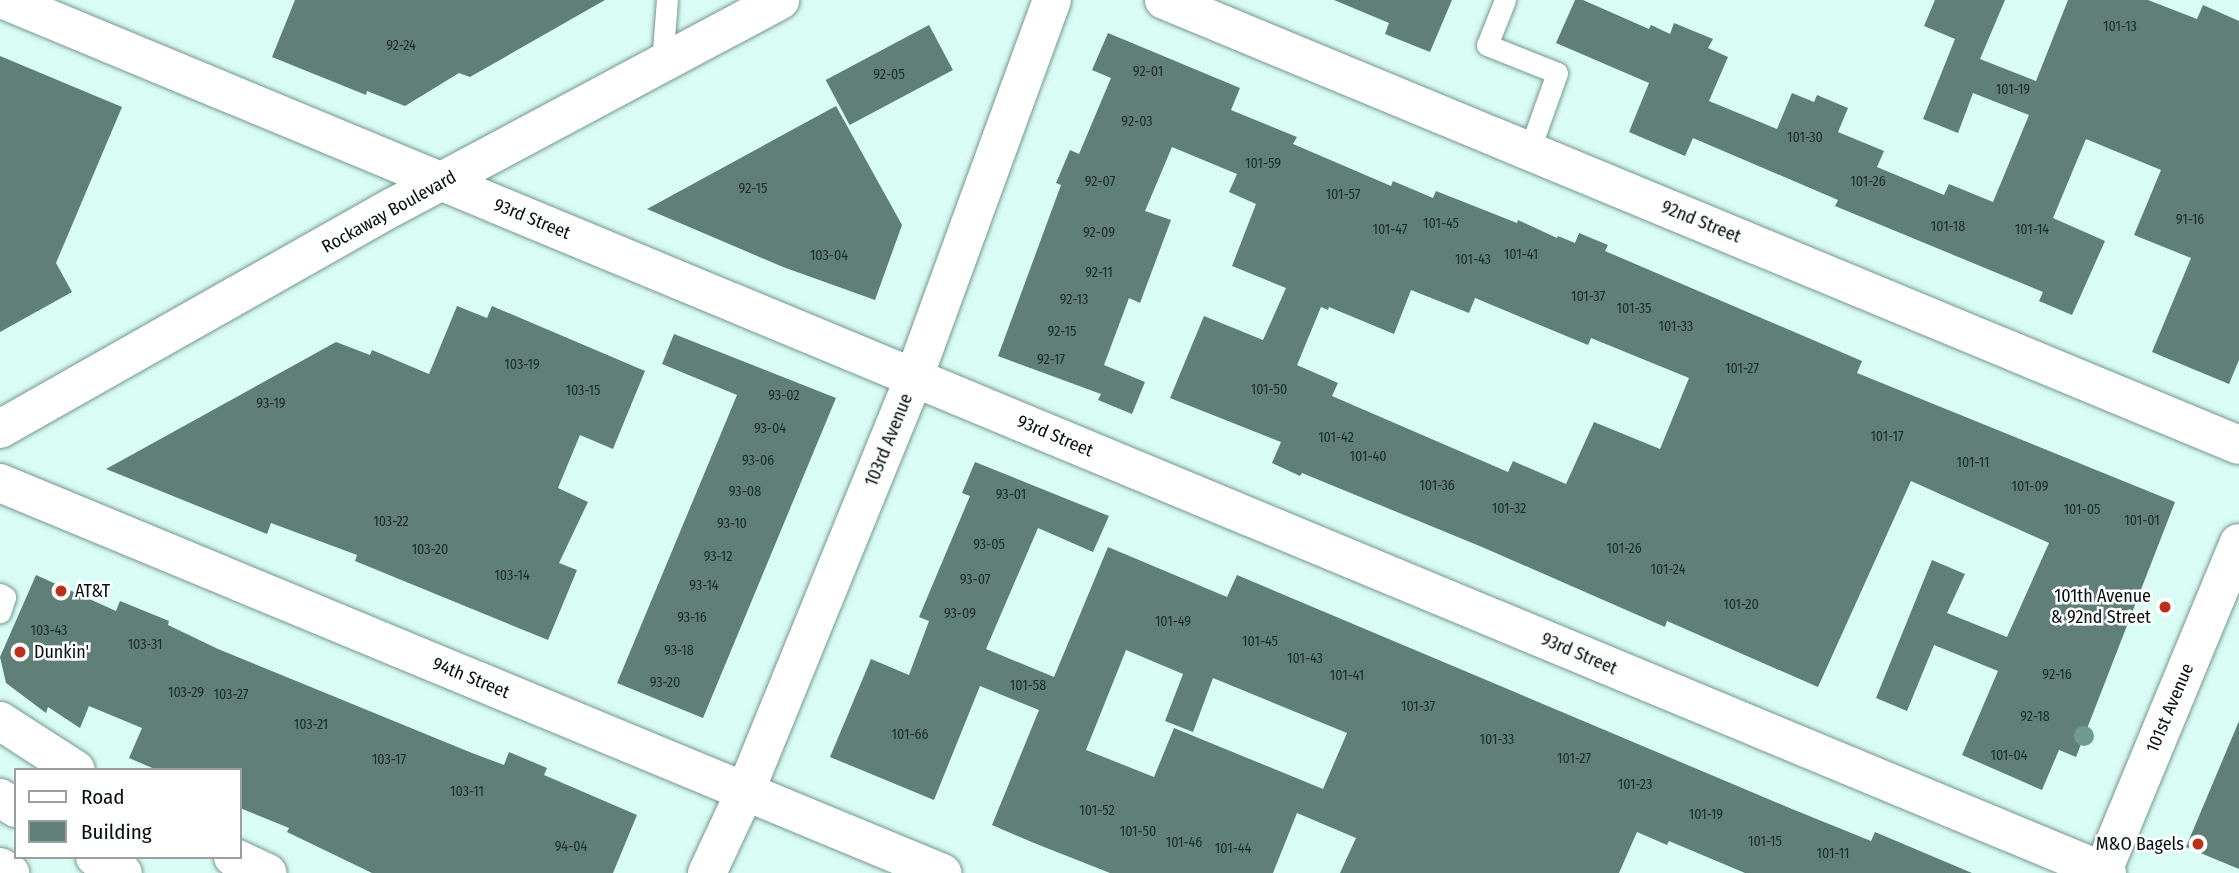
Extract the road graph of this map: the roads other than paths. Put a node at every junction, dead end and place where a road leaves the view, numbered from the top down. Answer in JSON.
{"nodes":[{"id":1,"x":4,"y":0,"type":"edge"},
{"id":2,"x":667,"y":0,"type":"edge"},
{"id":3,"x":780,"y":0,"type":"edge"},
{"id":4,"x":1052,"y":0,"type":"edge"},
{"id":5,"x":1164,"y":0,"type":"edge"},
{"id":6,"x":1505,"y":0,"type":"edge"},
{"id":7,"x":662,"y":64,"type":"junction"},
{"id":8,"x":1529,"y":151,"type":"junction"},
{"id":9,"x":440,"y":182,"type":"junction"},
{"id":10,"x":914,"y":377,"type":"junction"},
{"id":11,"x":0,"y":429,"type":"edge"},
{"id":12,"x":2239,"y":445,"type":"edge"},
{"id":13,"x":0,"y":483,"type":"edge"},
{"id":14,"x":2239,"y":543,"type":"edge"},
{"id":15,"x":0,"y":594,"type":"edge"},
{"id":16,"x":0,"y":612,"type":"edge"},
{"id":17,"x":0,"y":721,"type":"edge"},
{"id":18,"x":73,"y":768,"type":"edge"},
{"id":19,"x":745,"y":792,"type":"junction"},
{"id":20,"x":98,"y":859,"type":"edge"},
{"id":21,"x":237,"y":859,"type":"edge"},
{"id":22,"x":0,"y":867,"type":"edge"},
{"id":23,"x":2104,"y":872,"type":"edge"},
{"id":24,"x":10,"y":873,"type":"edge"},
{"id":25,"x":123,"y":873,"type":"edge"},
{"id":26,"x":268,"y":873,"type":"edge"},
{"id":27,"x":706,"y":873,"type":"edge"},
{"id":28,"x":942,"y":873,"type":"edge"}],
"edges":[{"from":1,"to":9,"type":"street","name":"93rd Street"},
{"from":2,"to":7,"type":"lane"},
{"from":3,"to":7,"type":"street","name":"Rockaway Boulevard"},
{"from":4,"to":10,"type":"street","name":"103rd Avenue"},
{"from":5,"to":8,"type":"street","name":"92nd Street"},
{"from":6,"to":8,"type":"lane"},
{"from":7,"to":9,"type":"street","name":"Rockaway Boulevard"},
{"from":8,"to":12,"type":"street","name":"92nd Street"},
{"from":9,"to":10,"type":"street","name":"93rd Street"},
{"from":9,"to":11,"type":"street","name":"Rockaway Boulevard"},
{"from":10,"to":19,"type":"street","name":"103rd Avenue"},
{"from":10,"to":23,"type":"street","name":"93rd Street"},
{"from":13,"to":19,"type":"street","name":"94th Street"},
{"from":14,"to":23,"type":"street","name":"101st Avenue"},
{"from":15,"to":16,"type":"lane"},
{"from":17,"to":18,"type":"street"},
{"from":19,"to":27,"type":"street","name":"103rd Avenue"},
{"from":19,"to":28,"type":"street","name":"94th Street"},
{"from":20,"to":25,"type":"street"},
{"from":21,"to":26,"type":"street"},
{"from":22,"to":24,"type":"street"}]}
